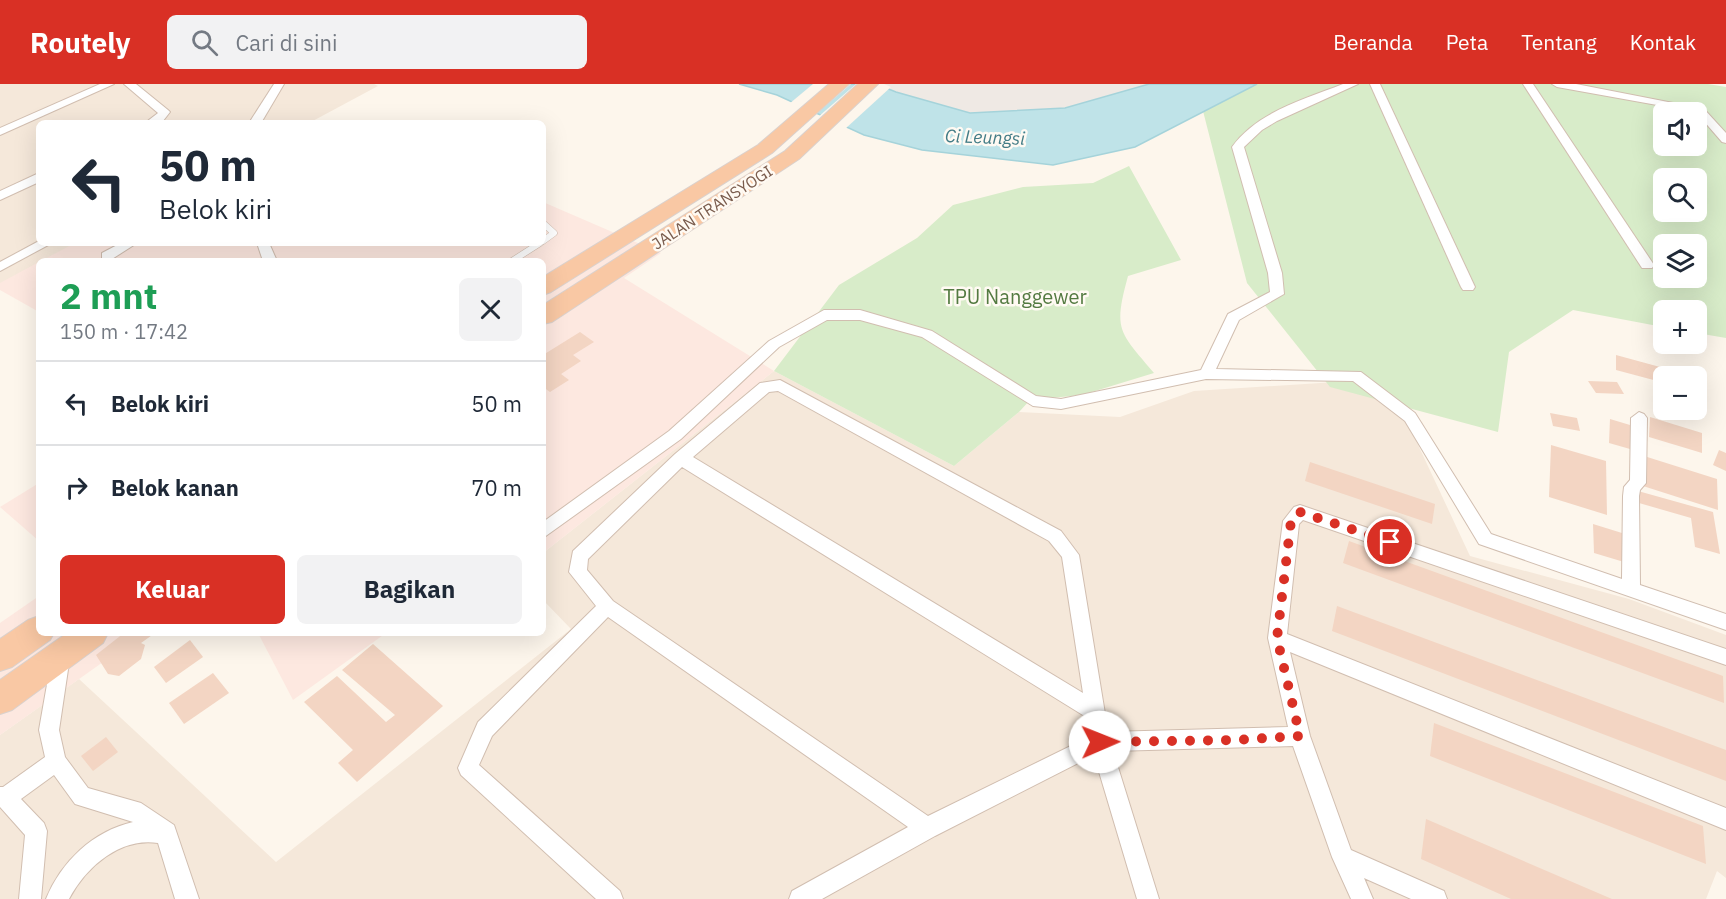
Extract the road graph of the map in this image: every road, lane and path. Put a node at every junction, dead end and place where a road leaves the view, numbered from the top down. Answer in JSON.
{"nodes":[{"id":1,"x":109,"y":84,"type":"edge"},
{"id":2,"x":129,"y":84,"type":"edge"},
{"id":3,"x":279,"y":84,"type":"edge"},
{"id":4,"x":840,"y":84,"type":"edge"},
{"id":5,"x":869,"y":84,"type":"edge"},
{"id":6,"x":1353,"y":84,"type":"edge"},
{"id":7,"x":1375,"y":84,"type":"edge"},
{"id":8,"x":1528,"y":84,"type":"edge"},
{"id":9,"x":1557,"y":84,"type":"edge"},
{"id":10,"x":159,"y":120,"type":"edge"},
{"id":11,"x":257,"y":120,"type":"edge"},
{"id":12,"x":0,"y":132,"type":"edge"},
{"id":13,"x":1726,"y":140,"type":"edge"},
{"id":14,"x":36,"y":178,"type":"edge"},
{"id":15,"x":0,"y":196,"type":"edge"},
{"id":16,"x":546,"y":225,"type":"edge"},
{"id":17,"x":546,"y":237,"type":"edge"},
{"id":18,"x":40,"y":246,"type":"edge"},
{"id":19,"x":125,"y":246,"type":"edge"},
{"id":20,"x":535,"y":246,"type":"edge"},
{"id":21,"x":107,"y":256,"type":"dead end"},
{"id":22,"x":517,"y":258,"type":"edge"},
{"id":23,"x":1647,"y":265,"type":"dead end"},
{"id":24,"x":0,"y":267,"type":"edge"},
{"id":25,"x":546,"y":285,"type":"edge"},
{"id":26,"x":1468,"y":287,"type":"dead end"},
{"id":27,"x":546,"y":314,"type":"edge"},
{"id":28,"x":1206,"y":374,"type":"junction"},
{"id":29,"x":1639,"y":418,"type":"dead end"},
{"id":30,"x":681,"y":458,"type":"junction"},
{"id":31,"x":546,"y":529,"type":"edge"},
{"id":32,"x":1631,"y":588,"type":"junction"},
{"id":33,"x":608,"y":606,"type":"junction"},
{"id":34,"x":1726,"y":622,"type":"edge"},
{"id":35,"x":36,"y":632,"type":"edge"},
{"id":36,"x":88,"y":636,"type":"edge"},
{"id":37,"x":1277,"y":638,"type":"junction"},
{"id":38,"x":61,"y":655,"type":"junction"},
{"id":39,"x":0,"y":657,"type":"edge"},
{"id":40,"x":1726,"y":657,"type":"edge"},
{"id":41,"x":0,"y":699,"type":"edge"},
{"id":42,"x":1094,"y":711,"type":"junction"},
{"id":43,"x":1300,"y":736,"type":"junction"},
{"id":44,"x":1100,"y":742,"type":"junction"},
{"id":45,"x":56,"y":761,"type":"junction"},
{"id":46,"x":3,"y":798,"type":"edge"},
{"id":47,"x":1726,"y":819,"type":"edge"},
{"id":48,"x":927,"y":828,"type":"junction"},
{"id":49,"x":166,"y":833,"type":"junction"},
{"id":50,"x":1343,"y":857,"type":"junction"},
{"id":51,"x":30,"y":899,"type":"edge"},
{"id":52,"x":57,"y":899,"type":"edge"},
{"id":53,"x":188,"y":899,"type":"edge"},
{"id":54,"x":612,"y":899,"type":"edge"},
{"id":55,"x":800,"y":899,"type":"edge"},
{"id":56,"x":1148,"y":899,"type":"edge"},
{"id":57,"x":1362,"y":899,"type":"edge"},
{"id":58,"x":1436,"y":899,"type":"edge"}],
"edges":[{"from":1,"to":12,"type":"street"},
{"from":2,"to":10,"type":"street"},
{"from":3,"to":11,"type":"street"},
{"from":4,"to":25,"type":"highway","name":"JALAN TRANSYOGI"},
{"from":5,"to":27,"type":"highway","name":"JALAN TRANSYOGI"},
{"from":6,"to":28,"type":"street"},
{"from":7,"to":26,"type":"street"},
{"from":8,"to":23,"type":"street"},
{"from":9,"to":13,"type":"street"},
{"from":14,"to":15,"type":"street"},
{"from":16,"to":17,"type":"lane"},
{"from":18,"to":24,"type":"street"},
{"from":19,"to":21,"type":"street"},
{"from":20,"to":22,"type":"lane"},
{"from":28,"to":31,"type":"street"},
{"from":28,"to":32,"type":"street"},
{"from":29,"to":32,"type":"street"},
{"from":30,"to":33,"type":"street"},
{"from":30,"to":42,"type":"street"},
{"from":30,"to":42,"type":"street"},
{"from":32,"to":34,"type":"street"},
{"from":33,"to":48,"type":"street"},
{"from":33,"to":54,"type":"street"},
{"from":35,"to":39,"type":"highway"},
{"from":36,"to":38,"type":"highway"},
{"from":37,"to":40,"type":"street"},
{"from":37,"to":43,"type":"street"},
{"from":37,"to":47,"type":"street"},
{"from":38,"to":41,"type":"highway"},
{"from":38,"to":45,"type":"street"},
{"from":42,"to":44,"type":"street"},
{"from":43,"to":44,"type":"street"},
{"from":43,"to":50,"type":"street"},
{"from":44,"to":48,"type":"street"},
{"from":44,"to":56,"type":"street"},
{"from":45,"to":46,"type":"street"},
{"from":45,"to":49,"type":"street"},
{"from":46,"to":51,"type":"street"},
{"from":48,"to":55,"type":"street"},
{"from":49,"to":52,"type":"street"},
{"from":49,"to":53,"type":"street"},
{"from":50,"to":57,"type":"street"},
{"from":50,"to":58,"type":"street"}]}
